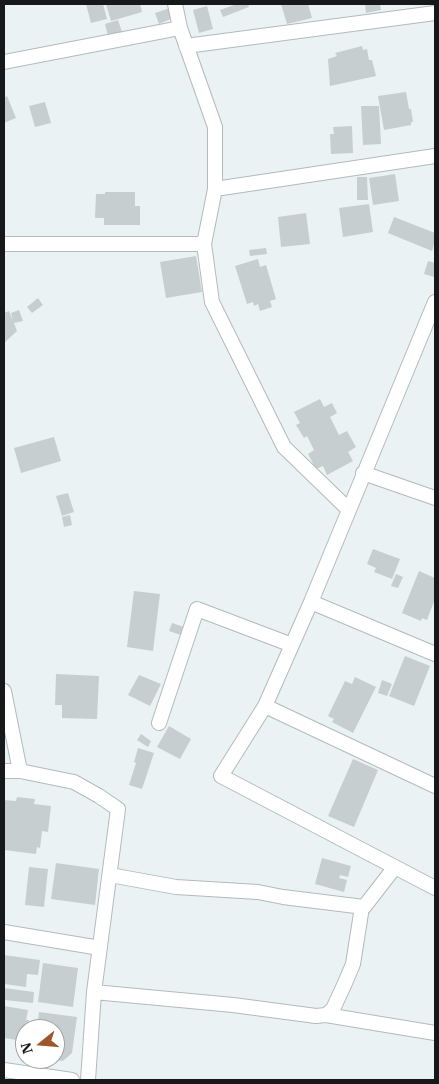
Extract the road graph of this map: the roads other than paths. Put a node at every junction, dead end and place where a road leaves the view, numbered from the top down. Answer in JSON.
{"nodes":[{"id":1,"x":175,"y":4,"type":"edge"},
{"id":2,"x":435,"y":13,"type":"edge"},
{"id":3,"x":180,"y":28,"type":"junction"},
{"id":4,"x":186,"y":46,"type":"junction"},
{"id":5,"x":4,"y":62,"type":"edge"},
{"id":6,"x":435,"y":156,"type":"edge"},
{"id":7,"x":215,"y":189,"type":"junction"},
{"id":8,"x":4,"y":244,"type":"edge"},
{"id":9,"x":204,"y":244,"type":"junction"},
{"id":10,"x":435,"y":302,"type":"edge"},
{"id":11,"x":429,"y":339,"type":"edge"},
{"id":12,"x":364,"y":473,"type":"junction"},
{"id":13,"x":435,"y":498,"type":"edge"},
{"id":14,"x":349,"y":510,"type":"junction"},
{"id":15,"x":311,"y":602,"type":"junction"},
{"id":16,"x":292,"y":645,"type":"junction"},
{"id":17,"x":435,"y":654,"type":"edge"},
{"id":18,"x":4,"y":691,"type":"edge"},
{"id":19,"x":265,"y":706,"type":"junction"},
{"id":20,"x":159,"y":723,"type":"dead end"},
{"id":21,"x":4,"y":771,"type":"edge"},
{"id":22,"x":20,"y":771,"type":"junction"},
{"id":23,"x":435,"y":786,"type":"edge"},
{"id":24,"x":395,"y":867,"type":"junction"},
{"id":25,"x":110,"y":875,"type":"junction"},
{"id":26,"x":435,"y":888,"type":"edge"},
{"id":27,"x":362,"y":907,"type":"junction"},
{"id":28,"x":4,"y":932,"type":"edge"},
{"id":29,"x":100,"y":948,"type":"junction"},
{"id":30,"x":94,"y":992,"type":"junction"},
{"id":31,"x":326,"y":1015,"type":"junction"},
{"id":32,"x":435,"y":1033,"type":"edge"},
{"id":33,"x":4,"y":1070,"type":"edge"},
{"id":34,"x":72,"y":1080,"type":"edge"},
{"id":35,"x":88,"y":1080,"type":"edge"}],
"edges":[{"from":1,"to":3,"type":"street"},
{"from":2,"to":4,"type":"street"},
{"from":3,"to":4,"type":"street"},
{"from":3,"to":5,"type":"street"},
{"from":4,"to":7,"type":"street"},
{"from":6,"to":7,"type":"street"},
{"from":7,"to":9,"type":"street"},
{"from":8,"to":9,"type":"street"},
{"from":9,"to":14,"type":"street"},
{"from":10,"to":11,"type":"street"},
{"from":11,"to":12,"type":"street"},
{"from":12,"to":13,"type":"street"},
{"from":12,"to":14,"type":"street"},
{"from":14,"to":15,"type":"street"},
{"from":15,"to":16,"type":"street"},
{"from":15,"to":17,"type":"street"},
{"from":16,"to":19,"type":"street"},
{"from":16,"to":20,"type":"street"},
{"from":18,"to":22,"type":"street"},
{"from":19,"to":23,"type":"street"},
{"from":19,"to":24,"type":"street"},
{"from":21,"to":22,"type":"street"},
{"from":22,"to":25,"type":"street"},
{"from":24,"to":26,"type":"street"},
{"from":24,"to":27,"type":"street"},
{"from":25,"to":27,"type":"street"},
{"from":25,"to":29,"type":"street"},
{"from":27,"to":31,"type":"street"},
{"from":28,"to":29,"type":"street"},
{"from":29,"to":30,"type":"street"},
{"from":30,"to":31,"type":"street"},
{"from":30,"to":35,"type":"street"},
{"from":31,"to":32,"type":"street"},
{"from":33,"to":34,"type":"street"}]}
